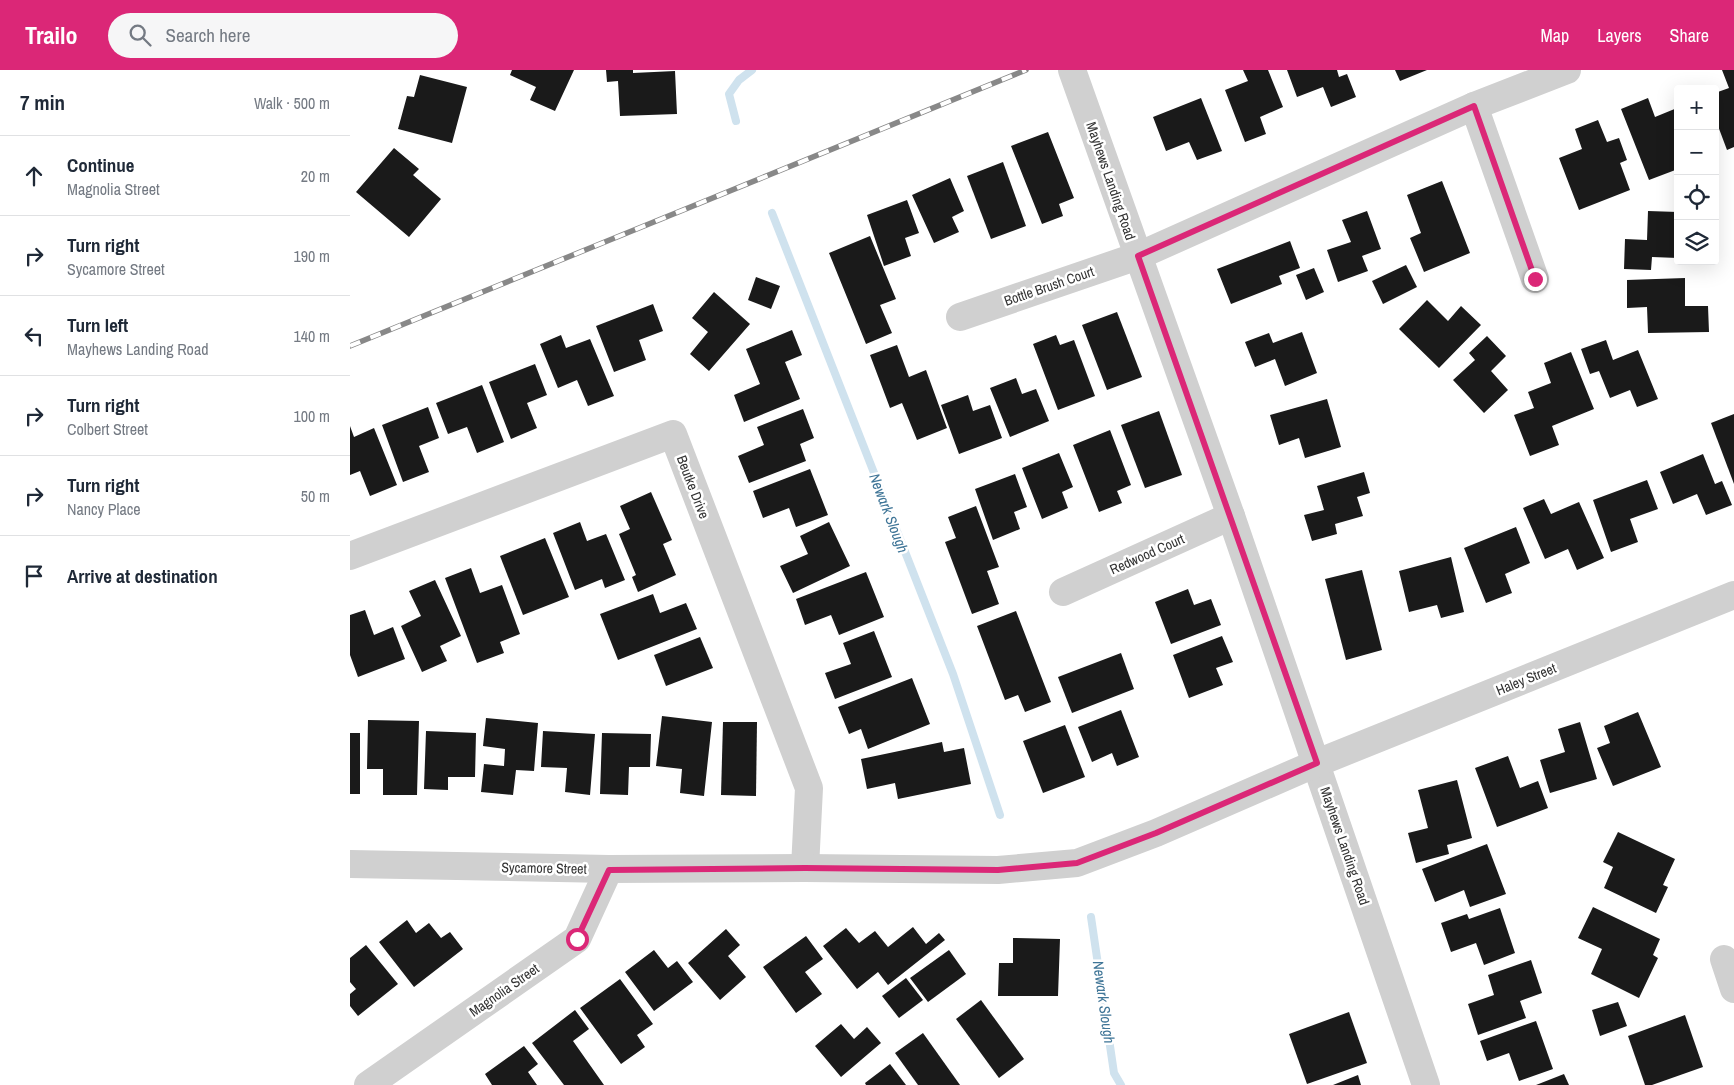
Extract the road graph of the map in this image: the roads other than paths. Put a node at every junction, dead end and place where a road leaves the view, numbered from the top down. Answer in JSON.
{"nodes":[{"id":1,"x":1072,"y":70,"type":"edge"},
{"id":2,"x":1567,"y":70,"type":"edge"},
{"id":3,"x":1474,"y":106,"type":"junction"},
{"id":4,"x":1138,"y":256,"type":"junction"},
{"id":5,"x":1535,"y":279,"type":"dead end"},
{"id":6,"x":960,"y":317,"type":"dead end"},
{"id":7,"x":1231,"y":516,"type":"junction"},
{"id":8,"x":350,"y":556,"type":"edge"},
{"id":9,"x":1063,"y":592,"type":"dead end"},
{"id":10,"x":1734,"y":595,"type":"edge"},
{"id":11,"x":1317,"y":763,"type":"junction"},
{"id":12,"x":350,"y":864,"type":"edge"},
{"id":13,"x":805,"y":868,"type":"junction"},
{"id":14,"x":609,"y":870,"type":"junction"},
{"id":15,"x":1724,"y":959,"type":"dead end"},
{"id":16,"x":1734,"y":989,"type":"edge"},
{"id":17,"x":368,"y":1085,"type":"edge"},
{"id":18,"x":1426,"y":1085,"type":"edge"}],
"edges":[{"from":1,"to":4,"type":"street","name":"Mayhews Landing Road"},
{"from":2,"to":3,"type":"street","name":"Bottle Brush Court"},
{"from":3,"to":4,"type":"street","name":"Bottle Brush Court"},
{"from":3,"to":5,"type":"street"},
{"from":4,"to":6,"type":"street","name":"Bottle Brush Court"},
{"from":4,"to":7,"type":"street","name":"Mayhews Landing Road"},
{"from":7,"to":9,"type":"street","name":"Redwood Court"},
{"from":7,"to":11,"type":"street","name":"Mayhews Landing Road"},
{"from":8,"to":13,"type":"street","name":"Beutke Drive"},
{"from":10,"to":11,"type":"street","name":"Haley Street"},
{"from":11,"to":13,"type":"street","name":"Sycamore Street"},
{"from":11,"to":18,"type":"street","name":"Mayhews Landing Road"},
{"from":12,"to":14,"type":"street","name":"Sycamore Street"},
{"from":13,"to":14,"type":"street","name":"Sycamore Street"},
{"from":14,"to":17,"type":"street","name":"Magnolia Street"},
{"from":15,"to":16,"type":"street"}]}
